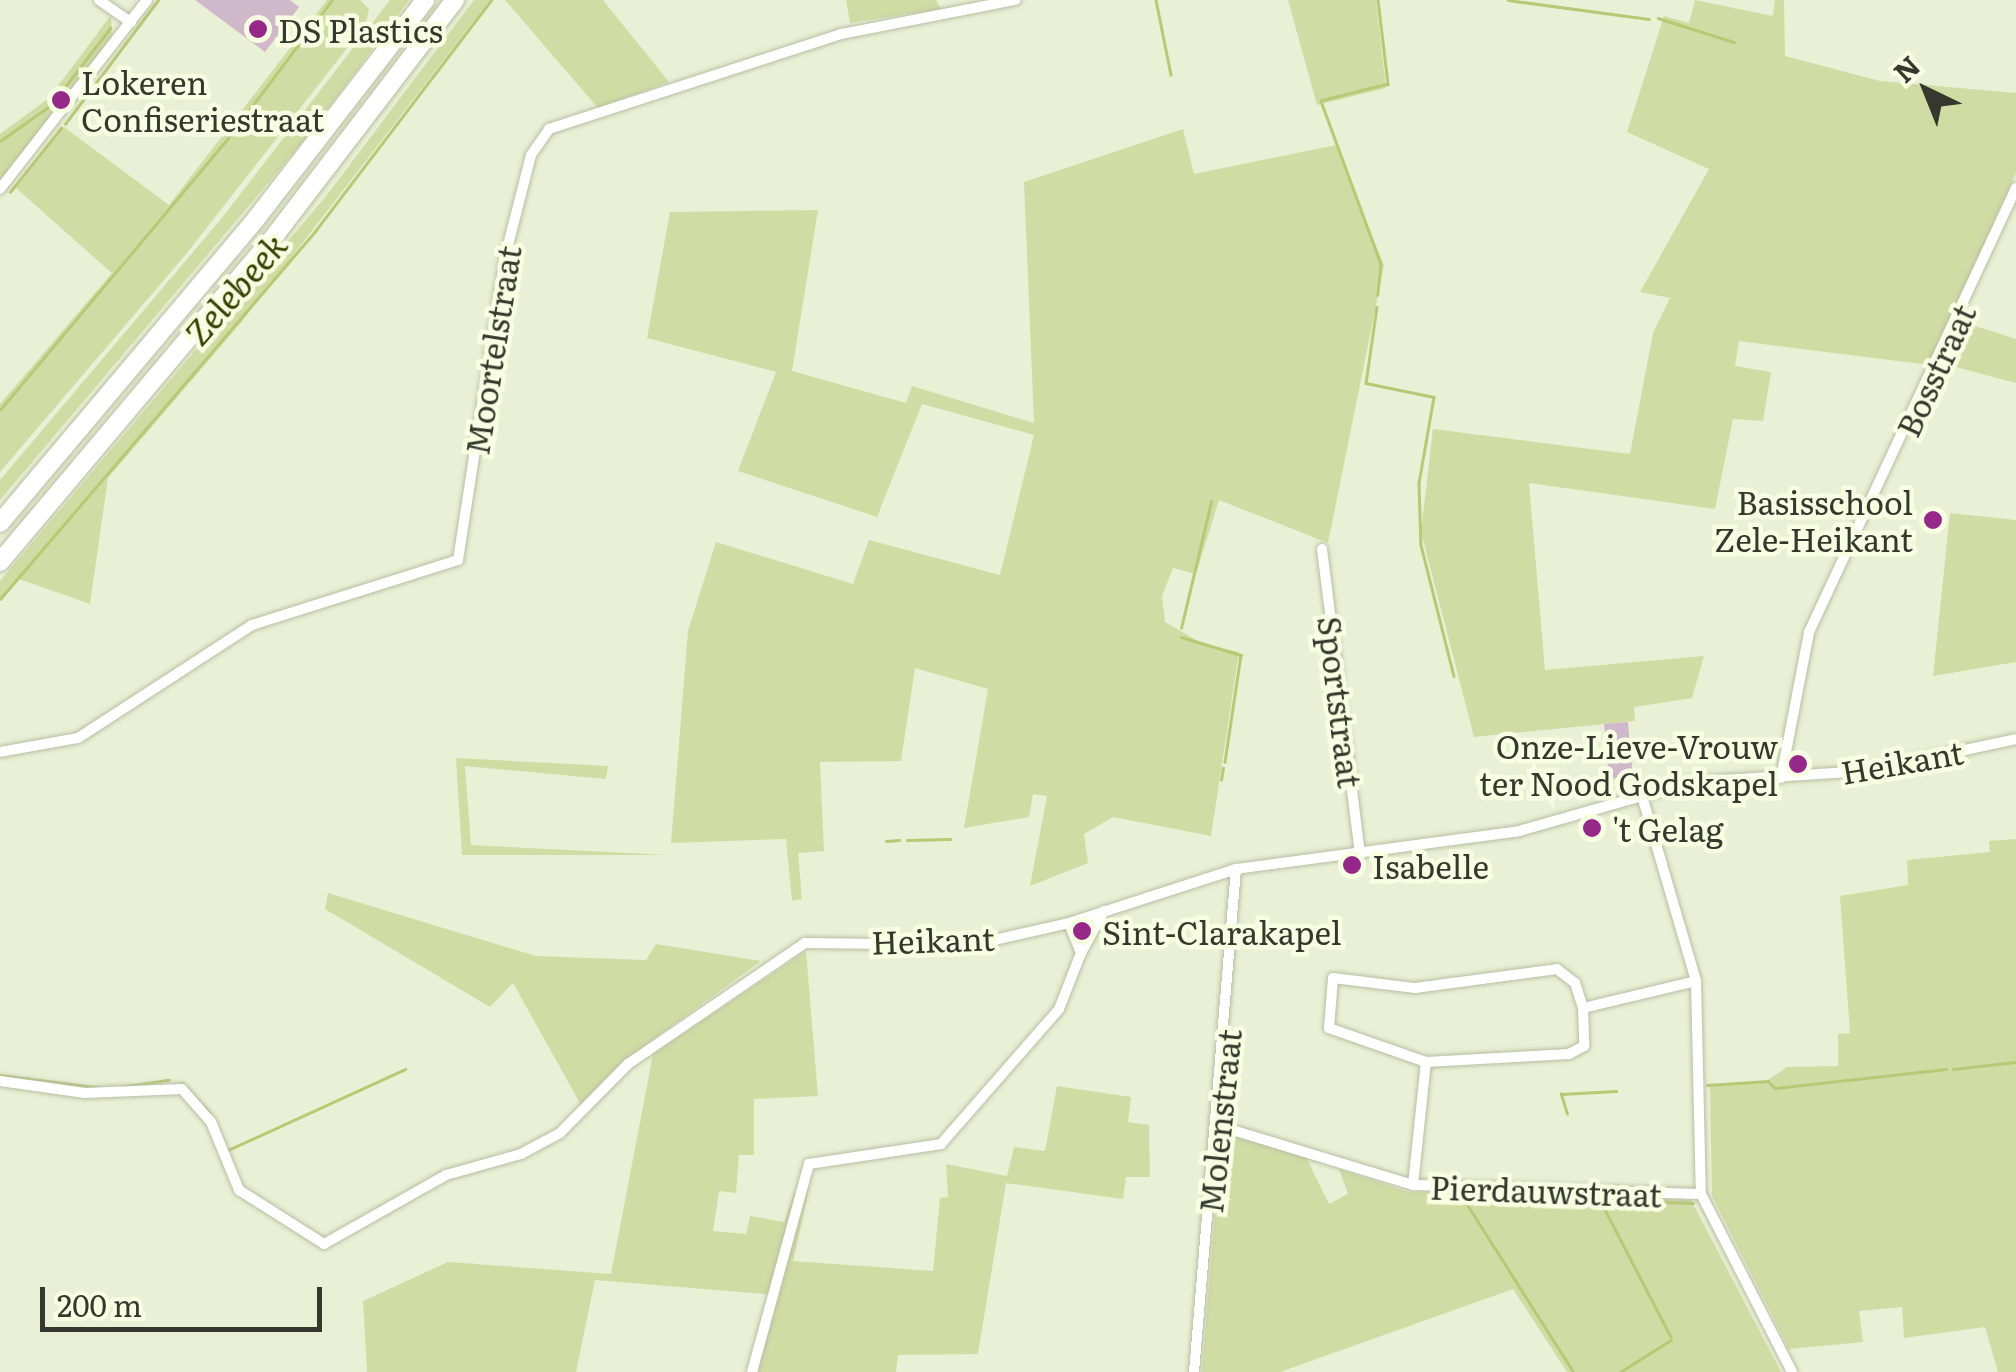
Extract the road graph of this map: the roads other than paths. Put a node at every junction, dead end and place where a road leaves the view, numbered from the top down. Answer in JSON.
{"nodes":[{"id":1,"x":99,"y":0,"type":"edge"},
{"id":2,"x":148,"y":0,"type":"edge"},
{"id":3,"x":424,"y":0,"type":"edge"},
{"id":4,"x":456,"y":0,"type":"edge"},
{"id":5,"x":1016,"y":0,"type":"edge"},
{"id":6,"x":131,"y":22,"type":"junction"},
{"id":7,"x":2016,"y":188,"type":"edge"},
{"id":8,"x":0,"y":189,"type":"edge"},
{"id":9,"x":0,"y":523,"type":"edge"},
{"id":10,"x":1322,"y":549,"type":"dead end"},
{"id":11,"x":0,"y":562,"type":"edge"},
{"id":12,"x":2016,"y":739,"type":"edge"},
{"id":13,"x":0,"y":752,"type":"edge"},
{"id":14,"x":1781,"y":778,"type":"junction"},
{"id":15,"x":1642,"y":796,"type":"junction"},
{"id":16,"x":1360,"y":855,"type":"junction"},
{"id":17,"x":1236,"y":869,"type":"junction"},
{"id":18,"x":1104,"y":911,"type":"junction"},
{"id":19,"x":1070,"y":924,"type":"junction"},
{"id":20,"x":1081,"y":953,"type":"junction"},
{"id":21,"x":1696,"y":982,"type":"junction"},
{"id":22,"x":1583,"y":1008,"type":"junction"},
{"id":23,"x":1426,"y":1062,"type":"junction"},
{"id":24,"x":0,"y":1081,"type":"edge"},
{"id":25,"x":1219,"y":1126,"type":"junction"},
{"id":26,"x":1414,"y":1185,"type":"junction"},
{"id":27,"x":1701,"y":1194,"type":"junction"},
{"id":28,"x":752,"y":1372,"type":"edge"},
{"id":29,"x":1194,"y":1372,"type":"edge"},
{"id":30,"x":1792,"y":1372,"type":"edge"}],
"edges":[{"from":1,"to":6,"type":"street"},
{"from":2,"to":6,"type":"street"},
{"from":3,"to":9,"type":"highway"},
{"from":4,"to":11,"type":"highway"},
{"from":5,"to":13,"type":"street","name":"Moortelstraat"},
{"from":6,"to":8,"type":"street"},
{"from":7,"to":14,"type":"street","name":"Bosstraat"},
{"from":10,"to":16,"type":"street","name":"Sportstraat"},
{"from":12,"to":14,"type":"street","name":"Heikant"},
{"from":14,"to":15,"type":"street","name":"Heikant"},
{"from":15,"to":16,"type":"street","name":"Heikant"},
{"from":15,"to":21,"type":"street"},
{"from":16,"to":17,"type":"street","name":"Heikant"},
{"from":17,"to":18,"type":"street","name":"Heikant"},
{"from":17,"to":25,"type":"street","name":"Molenstraat"},
{"from":18,"to":19,"type":"street","name":"Heikant"},
{"from":18,"to":20,"type":"street"},
{"from":19,"to":20,"type":"street"},
{"from":19,"to":24,"type":"street","name":"Heikant"},
{"from":20,"to":28,"type":"street"},
{"from":21,"to":22,"type":"street"},
{"from":21,"to":27,"type":"street"},
{"from":22,"to":23,"type":"street"},
{"from":22,"to":23,"type":"street"},
{"from":23,"to":26,"type":"street"},
{"from":25,"to":26,"type":"street","name":"Pierdauwstraat"},
{"from":25,"to":29,"type":"street","name":"Molenstraat"},
{"from":26,"to":27,"type":"street","name":"Pierdauwstraat"},
{"from":27,"to":30,"type":"street"}]}
